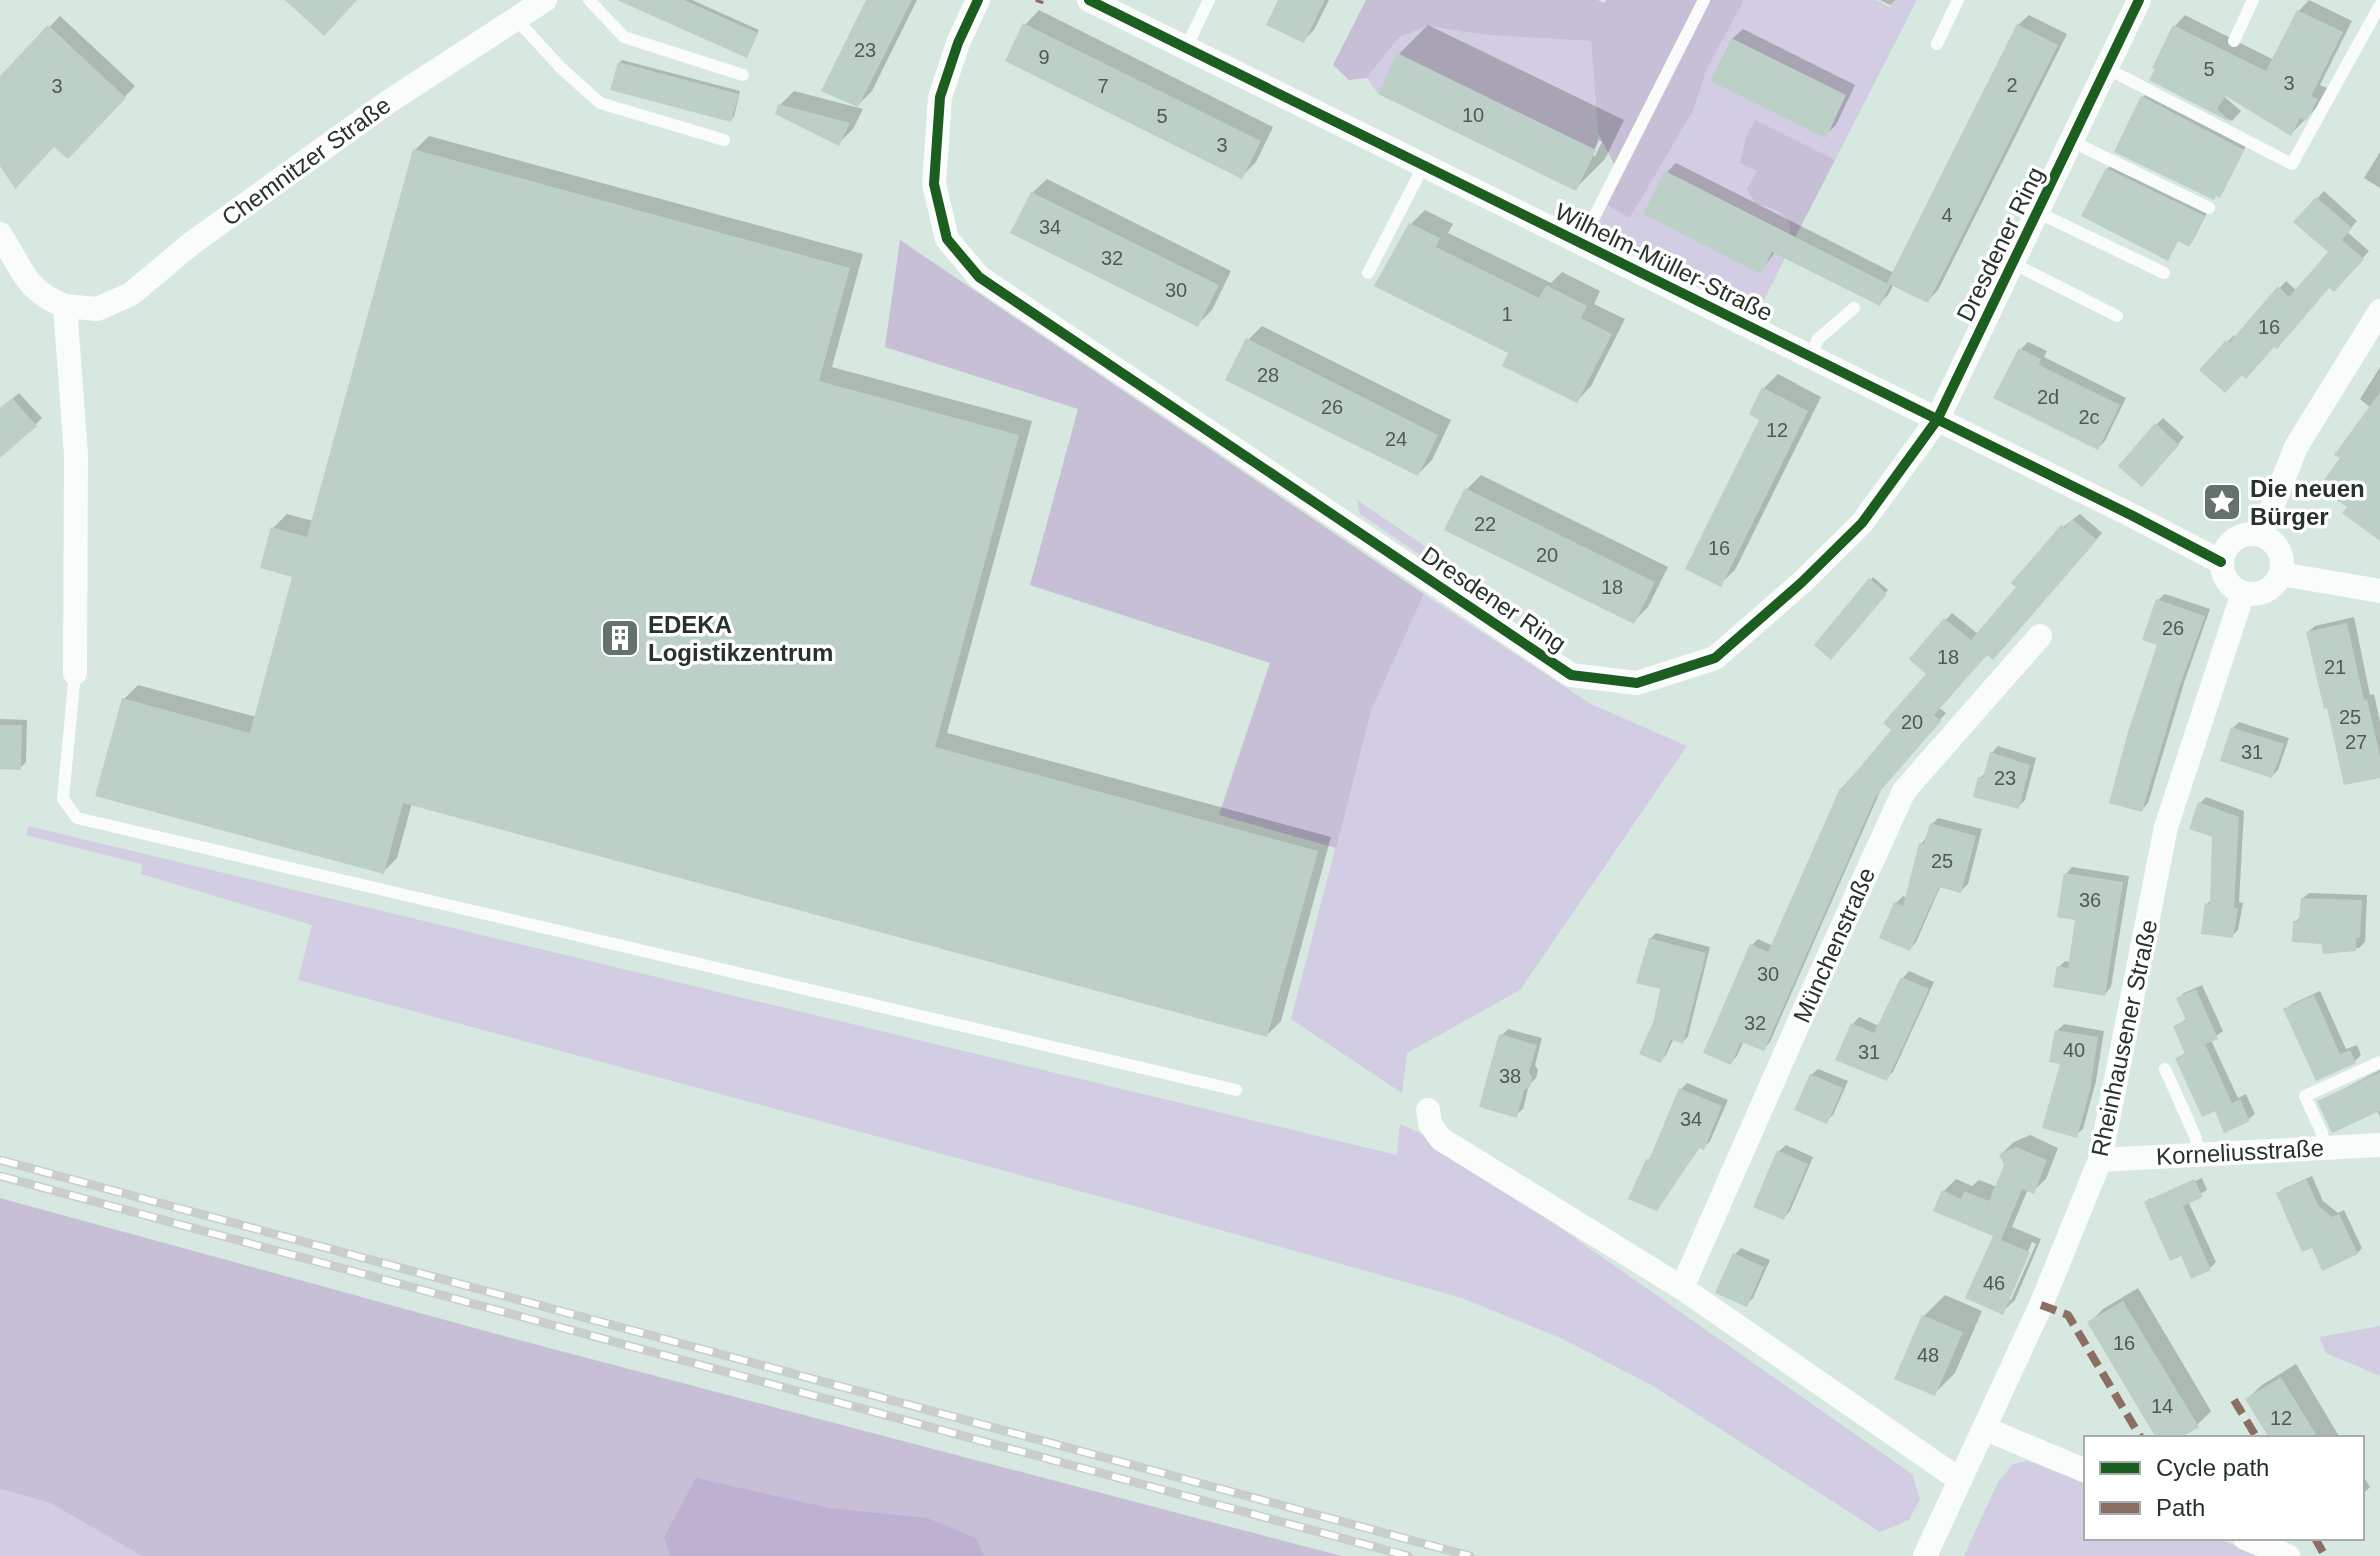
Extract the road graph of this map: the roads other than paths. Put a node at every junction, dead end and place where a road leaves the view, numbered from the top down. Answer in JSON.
{"nodes":[{"id":1,"x":545,"y":0,"type":"edge"},
{"id":2,"x":589,"y":0,"type":"edge"},
{"id":3,"x":978,"y":0,"type":"edge"},
{"id":4,"x":1089,"y":0,"type":"edge"},
{"id":5,"x":1209,"y":0,"type":"edge"},
{"id":6,"x":1704,"y":0,"type":"edge"},
{"id":7,"x":1958,"y":0,"type":"edge"},
{"id":8,"x":2139,"y":0,"type":"edge"},
{"id":9,"x":2253,"y":0,"type":"edge"},
{"id":10,"x":2380,"y":5,"type":"edge"},
{"id":11,"x":516,"y":19,"type":"junction"},
{"id":12,"x":2234,"y":41,"type":"dead end"},
{"id":13,"x":1937,"y":44,"type":"dead end"},
{"id":14,"x":1186,"y":48,"type":"junction"},
{"id":15,"x":2106,"y":68,"type":"junction"},
{"id":16,"x":743,"y":75,"type":"dead end"},
{"id":17,"x":724,"y":140,"type":"dead end"},
{"id":18,"x":2071,"y":141,"type":"junction"},
{"id":19,"x":1424,"y":165,"type":"junction"},
{"id":20,"x":2209,"y":208,"type":"dead end"},
{"id":21,"x":2037,"y":212,"type":"junction"},
{"id":22,"x":0,"y":234,"type":"edge"},
{"id":23,"x":1581,"y":243,"type":"junction"},
{"id":24,"x":2012,"y":263,"type":"junction"},
{"id":25,"x":1368,"y":273,"type":"dead end"},
{"id":26,"x":2164,"y":273,"type":"dead end"},
{"id":27,"x":65,"y":306,"type":"junction"},
{"id":28,"x":1854,"y":308,"type":"dead end"},
{"id":29,"x":2380,"y":311,"type":"edge"},
{"id":30,"x":2117,"y":316,"type":"dead end"},
{"id":31,"x":1810,"y":357,"type":"junction"},
{"id":32,"x":1937,"y":420,"type":"junction"},
{"id":33,"x":2261,"y":535,"type":"junction"},
{"id":34,"x":2221,"y":562,"type":"junction"},
{"id":35,"x":2281,"y":574,"type":"junction"},
{"id":36,"x":2380,"y":591,"type":"edge"},
{"id":37,"x":2243,"y":593,"type":"junction"},
{"id":38,"x":2040,"y":636,"type":"dead end"},
{"id":39,"x":75,"y":673,"type":"joint"},
{"id":40,"x":2380,"y":1062,"type":"edge"},
{"id":41,"x":2165,"y":1069,"type":"dead end"},
{"id":42,"x":1236,"y":1090,"type":"dead end"},
{"id":43,"x":1428,"y":1110,"type":"dead end"},
{"id":44,"x":2380,"y":1145,"type":"edge"},
{"id":45,"x":2322,"y":1148,"type":"junction"},
{"id":46,"x":2198,"y":1153,"type":"junction"},
{"id":47,"x":2100,"y":1160,"type":"junction"},
{"id":48,"x":1682,"y":1288,"type":"junction"},
{"id":49,"x":1986,"y":1429,"type":"junction"},
{"id":50,"x":2084,"y":1470,"type":"edge"},
{"id":51,"x":1960,"y":1480,"type":"junction"},
{"id":52,"x":2250,"y":1540,"type":"edge"},
{"id":53,"x":1925,"y":1556,"type":"edge"},
{"id":54,"x":2288,"y":1556,"type":"edge"}],
"edges":[{"from":1,"to":11,"type":"street","name":"Chemnitzer Straße"},
{"from":2,"to":16,"type":"lane"},
{"from":3,"to":32,"type":"street","name":"Dresdener Ring"},
{"from":4,"to":14,"type":"street","name":"Wilhelm-Müller-Straße"},
{"from":5,"to":14,"type":"lane"},
{"from":6,"to":23,"type":"lane"},
{"from":7,"to":13,"type":"lane"},
{"from":8,"to":15,"type":"street","name":"Dresdener Ring"},
{"from":9,"to":12,"type":"lane"},
{"from":10,"to":15,"type":"lane"},
{"from":11,"to":17,"type":"lane"},
{"from":11,"to":27,"type":"street","name":"Chemnitzer Straße"},
{"from":14,"to":19,"type":"street","name":"Wilhelm-Müller-Straße"},
{"from":15,"to":18,"type":"street","name":"Dresdener Ring"},
{"from":18,"to":20,"type":"lane"},
{"from":18,"to":21,"type":"street","name":"Dresdener Ring"},
{"from":19,"to":23,"type":"street","name":"Wilhelm-Müller-Straße"},
{"from":19,"to":25,"type":"lane"},
{"from":21,"to":24,"type":"street","name":"Dresdener Ring"},
{"from":21,"to":26,"type":"lane"},
{"from":22,"to":27,"type":"street"},
{"from":23,"to":31,"type":"street","name":"Wilhelm-Müller-Straße"},
{"from":24,"to":30,"type":"lane"},
{"from":24,"to":32,"type":"street","name":"Dresdener Ring"},
{"from":27,"to":39,"type":"street"},
{"from":28,"to":31,"type":"lane"},
{"from":29,"to":33,"type":"street"},
{"from":31,"to":32,"type":"street","name":"Wilhelm-Müller-Straße"},
{"from":32,"to":34,"type":"street","name":"Wilhelm-Müller-Straße"},
{"from":33,"to":34,"type":"street"},
{"from":33,"to":35,"type":"street"},
{"from":34,"to":37,"type":"street"},
{"from":35,"to":36,"type":"street"},
{"from":35,"to":37,"type":"street"},
{"from":37,"to":47,"type":"street","name":"Rheinhausener Straße"},
{"from":38,"to":48,"type":"street","name":"Münchenstraße"},
{"from":39,"to":42,"type":"lane"},
{"from":40,"to":45,"type":"lane"},
{"from":41,"to":46,"type":"lane"},
{"from":43,"to":48,"type":"street"},
{"from":44,"to":45,"type":"street","name":"Korneliusstraße"},
{"from":45,"to":46,"type":"street","name":"Korneliusstraße"},
{"from":46,"to":47,"type":"street","name":"Korneliusstraße"},
{"from":47,"to":49,"type":"street","name":"Rheinhausener Straße"},
{"from":48,"to":51,"type":"street"},
{"from":49,"to":50,"type":"street"},
{"from":49,"to":51,"type":"street","name":"Rheinhausener Straße"},
{"from":51,"to":53,"type":"street","name":"Rheinhausener Straße"},
{"from":52,"to":54,"type":"street"}]}
